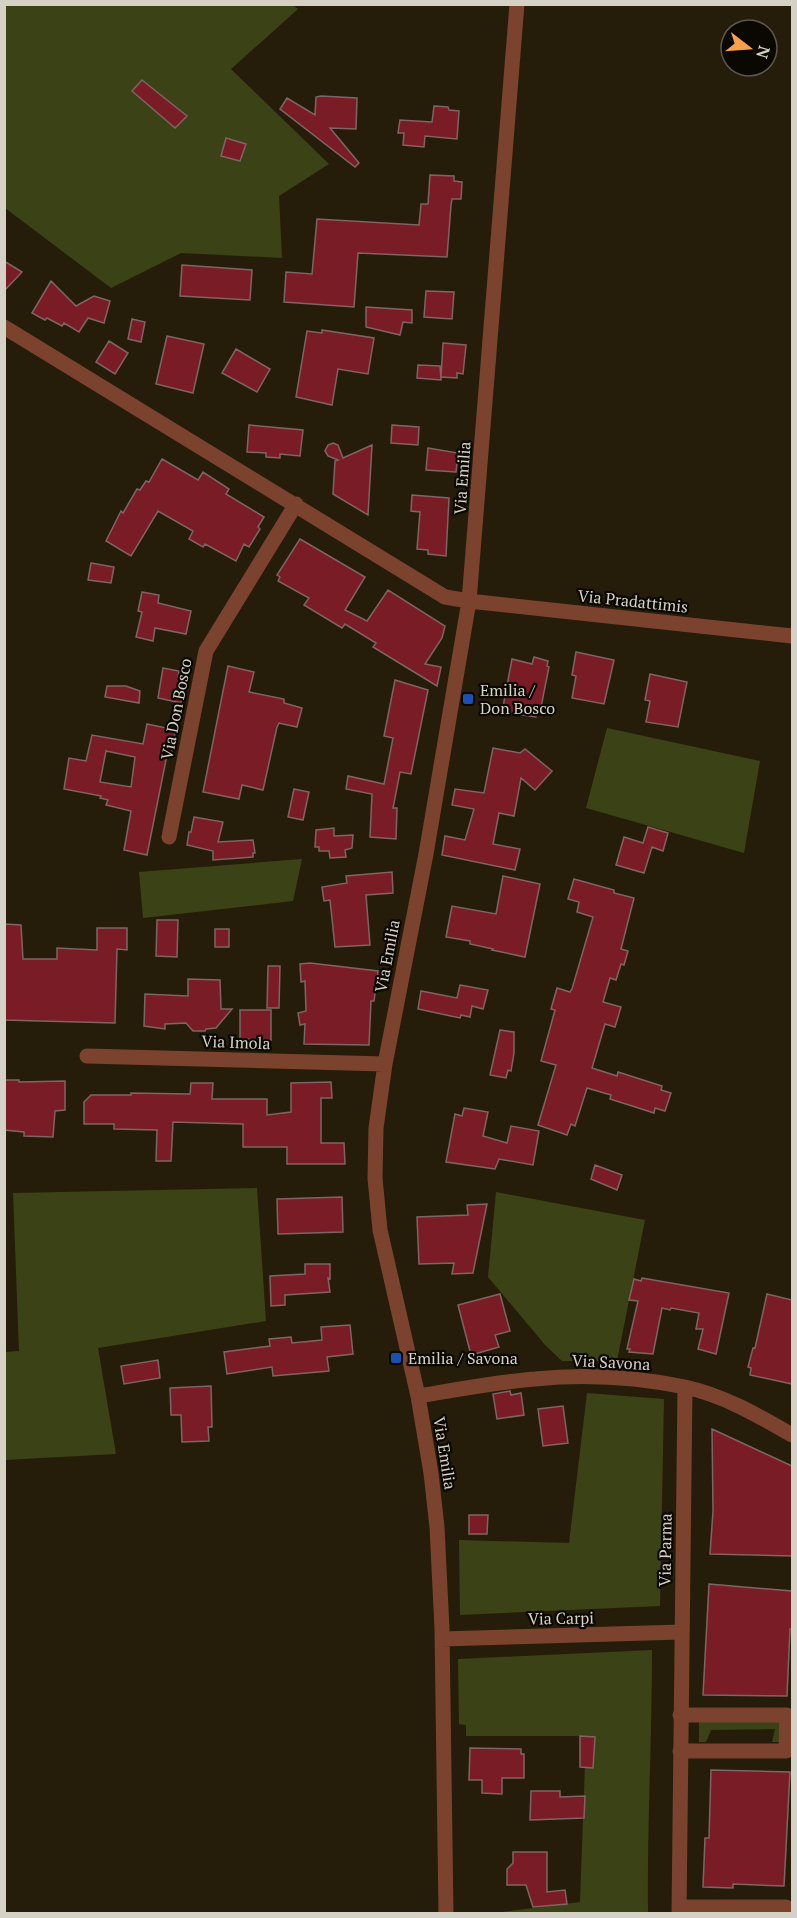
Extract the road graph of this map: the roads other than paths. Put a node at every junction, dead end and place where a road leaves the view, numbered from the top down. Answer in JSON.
{"nodes":[{"id":1,"x":517,"y":4,"type":"edge"},
{"id":2,"x":4,"y":327,"type":"edge"},
{"id":3,"x":296,"y":504,"type":"junction"},
{"id":4,"x":469,"y":601,"type":"junction"},
{"id":5,"x":792,"y":636,"type":"edge"},
{"id":6,"x":169,"y":837,"type":"dead end"},
{"id":7,"x":87,"y":1056,"type":"dead end"},
{"id":8,"x":385,"y":1064,"type":"junction"},
{"id":9,"x":685,"y":1387,"type":"junction"},
{"id":10,"x":417,"y":1396,"type":"junction"},
{"id":11,"x":792,"y":1435,"type":"edge"},
{"id":12,"x":682,"y":1632,"type":"junction"},
{"id":13,"x":442,"y":1639,"type":"junction"},
{"id":14,"x":680,"y":1715,"type":"junction"},
{"id":15,"x":680,"y":1751,"type":"junction"},
{"id":16,"x":679,"y":1910,"type":"edge"},
{"id":17,"x":446,"y":1914,"type":"edge"},
{"id":18,"x":786,"y":1914,"type":"edge"}],
"edges":[{"from":1,"to":4,"type":"street","name":"Via Emilia"},
{"from":2,"to":3,"type":"street"},
{"from":3,"to":4,"type":"street"},
{"from":3,"to":6,"type":"street","name":"Via Don Bosco"},
{"from":4,"to":5,"type":"street","name":"Via Pradattimis"},
{"from":4,"to":8,"type":"street","name":"Via Emilia"},
{"from":7,"to":8,"type":"street","name":"Via Imola"},
{"from":8,"to":10,"type":"street","name":"Via Emilia"},
{"from":9,"to":10,"type":"street","name":"Via Savona"},
{"from":9,"to":11,"type":"street","name":"Via Savona"},
{"from":9,"to":12,"type":"street","name":"Via Parma"},
{"from":10,"to":13,"type":"street","name":"Via Emilia"},
{"from":12,"to":13,"type":"street","name":"Via Carpi"},
{"from":12,"to":14,"type":"street","name":"Via Parma"},
{"from":13,"to":17,"type":"street","name":"Via Emilia"},
{"from":14,"to":15,"type":"street","name":"Via Parma"},
{"from":14,"to":15,"type":"street"},
{"from":15,"to":16,"type":"street","name":"Via Parma"},
{"from":16,"to":18,"type":"street","name":"Via Parma"}]}
